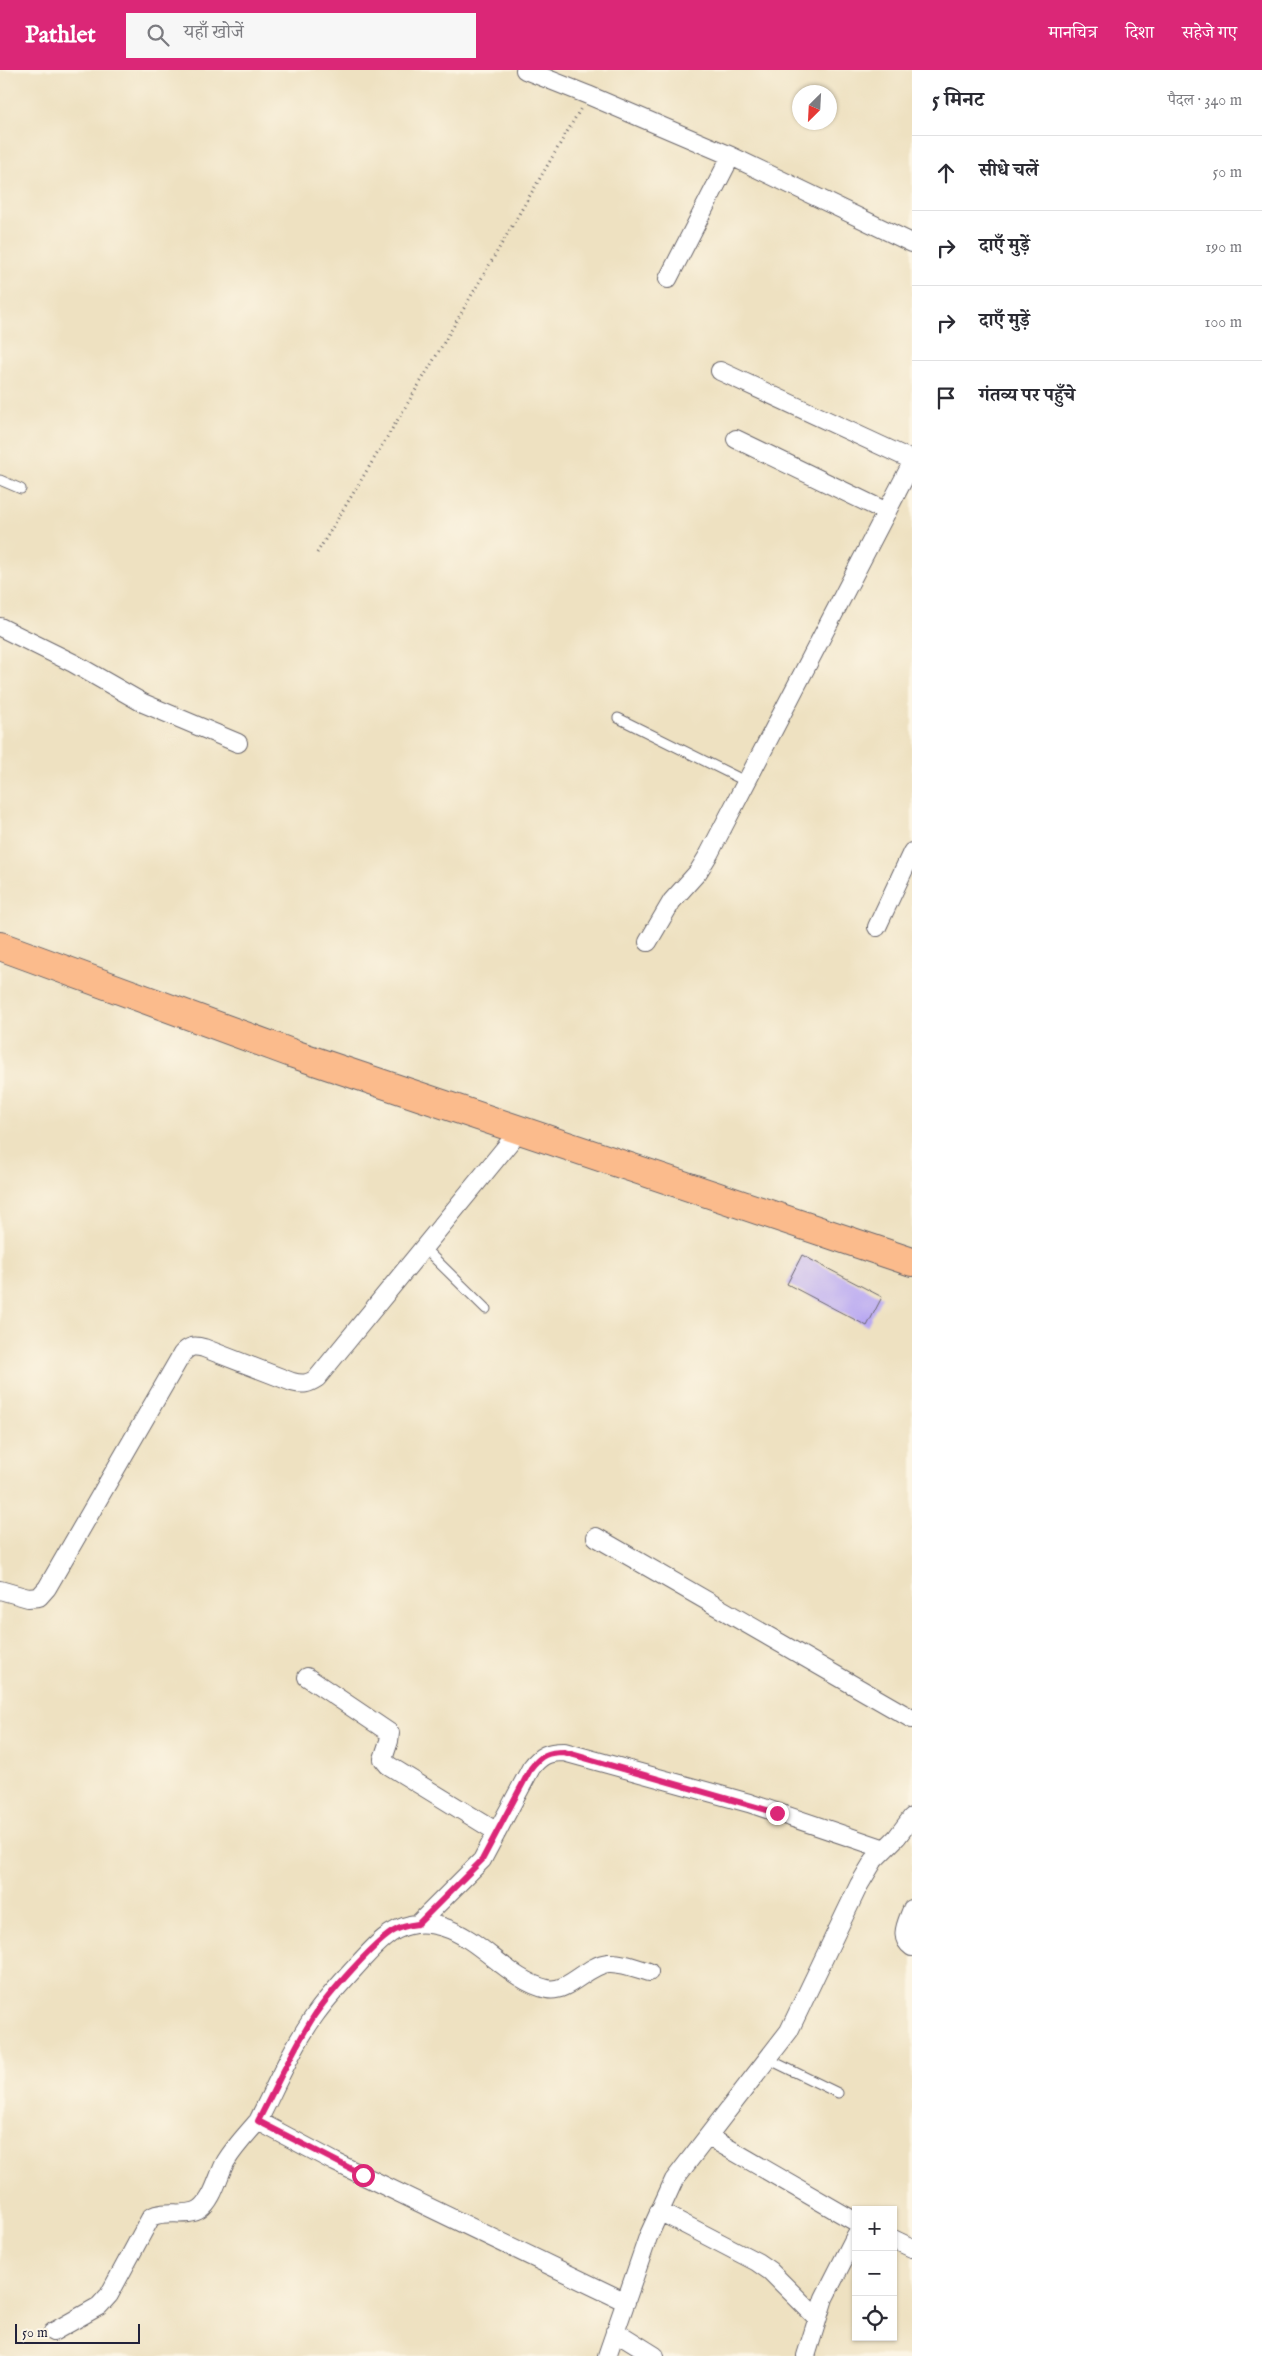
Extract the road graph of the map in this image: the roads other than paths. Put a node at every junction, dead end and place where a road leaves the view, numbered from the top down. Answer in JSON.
{"nodes":[{"id":1,"x":524,"y":70,"type":"edge"},
{"id":2,"x":731,"y":156,"type":"junction"},
{"id":3,"x":912,"y":243,"type":"edge"},
{"id":4,"x":668,"y":279,"type":"dead end"},
{"id":5,"x":720,"y":371,"type":"dead end"},
{"id":6,"x":736,"y":439,"type":"dead end"},
{"id":7,"x":912,"y":462,"type":"edge"},
{"id":8,"x":0,"y":480,"type":"edge"},
{"id":9,"x":20,"y":489,"type":"dead end"},
{"id":10,"x":887,"y":512,"type":"junction"},
{"id":11,"x":0,"y":627,"type":"edge"},
{"id":12,"x":618,"y":718,"type":"dead end"},
{"id":13,"x":238,"y":743,"type":"dead end"},
{"id":14,"x":747,"y":782,"type":"junction"},
{"id":15,"x":912,"y":852,"type":"edge"},
{"id":16,"x":877,"y":926,"type":"dead end"},
{"id":17,"x":648,"y":942,"type":"dead end"},
{"id":18,"x":0,"y":946,"type":"edge"},
{"id":19,"x":519,"y":1131,"type":"junction"},
{"id":20,"x":424,"y":1248,"type":"junction"},
{"id":21,"x":912,"y":1262,"type":"edge"},
{"id":22,"x":486,"y":1309,"type":"dead end"},
{"id":23,"x":596,"y":1537,"type":"dead end"},
{"id":24,"x":0,"y":1590,"type":"edge"},
{"id":25,"x":307,"y":1677,"type":"dead end"},
{"id":26,"x":912,"y":1719,"type":"edge"},
{"id":27,"x":912,"y":1817,"type":"edge"},
{"id":28,"x":497,"y":1832,"type":"junction"},
{"id":29,"x":885,"y":1850,"type":"junction"},
{"id":30,"x":912,"y":1909,"type":"edge"},
{"id":31,"x":418,"y":1924,"type":"junction"},
{"id":32,"x":912,"y":1947,"type":"edge"},
{"id":33,"x":649,"y":1972,"type":"dead end"},
{"id":34,"x":768,"y":2059,"type":"junction"},
{"id":35,"x":838,"y":2093,"type":"dead end"},
{"id":36,"x":258,"y":2121,"type":"junction"},
{"id":37,"x":709,"y":2137,"type":"junction"},
{"id":38,"x":659,"y":2211,"type":"junction"},
{"id":39,"x":852,"y":2220,"type":"edge"},
{"id":40,"x":897,"y":2241,"type":"edge"},
{"id":41,"x":852,"y":2243,"type":"edge"},
{"id":42,"x":912,"y":2248,"type":"edge"},
{"id":43,"x":626,"y":2302,"type":"junction"},
{"id":44,"x":818,"y":2318,"type":"junction"},
{"id":45,"x":615,"y":2331,"type":"junction"},
{"id":46,"x":53,"y":2332,"type":"dead end"},
{"id":47,"x":607,"y":2356,"type":"edge"},
{"id":48,"x":655,"y":2356,"type":"edge"},
{"id":49,"x":806,"y":2356,"type":"edge"}],
"edges":[{"from":1,"to":2,"type":"street"},
{"from":2,"to":3,"type":"street"},
{"from":2,"to":4,"type":"street"},
{"from":5,"to":7,"type":"street"},
{"from":6,"to":10,"type":"street"},
{"from":7,"to":10,"type":"street"},
{"from":8,"to":9,"type":"lane"},
{"from":10,"to":14,"type":"street"},
{"from":11,"to":13,"type":"street"},
{"from":12,"to":14,"type":"lane"},
{"from":14,"to":17,"type":"street"},
{"from":15,"to":16,"type":"street"},
{"from":18,"to":19,"type":"highway"},
{"from":19,"to":20,"type":"street"},
{"from":19,"to":21,"type":"highway"},
{"from":20,"to":22,"type":"lane"},
{"from":20,"to":24,"type":"street"},
{"from":23,"to":26,"type":"street"},
{"from":25,"to":28,"type":"street"},
{"from":27,"to":29,"type":"street"},
{"from":28,"to":29,"type":"street"},
{"from":28,"to":31,"type":"street"},
{"from":29,"to":34,"type":"street"},
{"from":30,"to":32,"type":"street"},
{"from":31,"to":33,"type":"street"},
{"from":31,"to":36,"type":"street"},
{"from":34,"to":35,"type":"lane"},
{"from":34,"to":37,"type":"street"},
{"from":36,"to":43,"type":"street"},
{"from":36,"to":46,"type":"street"},
{"from":37,"to":38,"type":"street"},
{"from":37,"to":39,"type":"street"},
{"from":38,"to":43,"type":"street"},
{"from":38,"to":44,"type":"street"},
{"from":40,"to":42,"type":"street"},
{"from":41,"to":44,"type":"street"},
{"from":43,"to":45,"type":"street"},
{"from":44,"to":49,"type":"street"},
{"from":45,"to":47,"type":"street"},
{"from":45,"to":48,"type":"street"}]}
